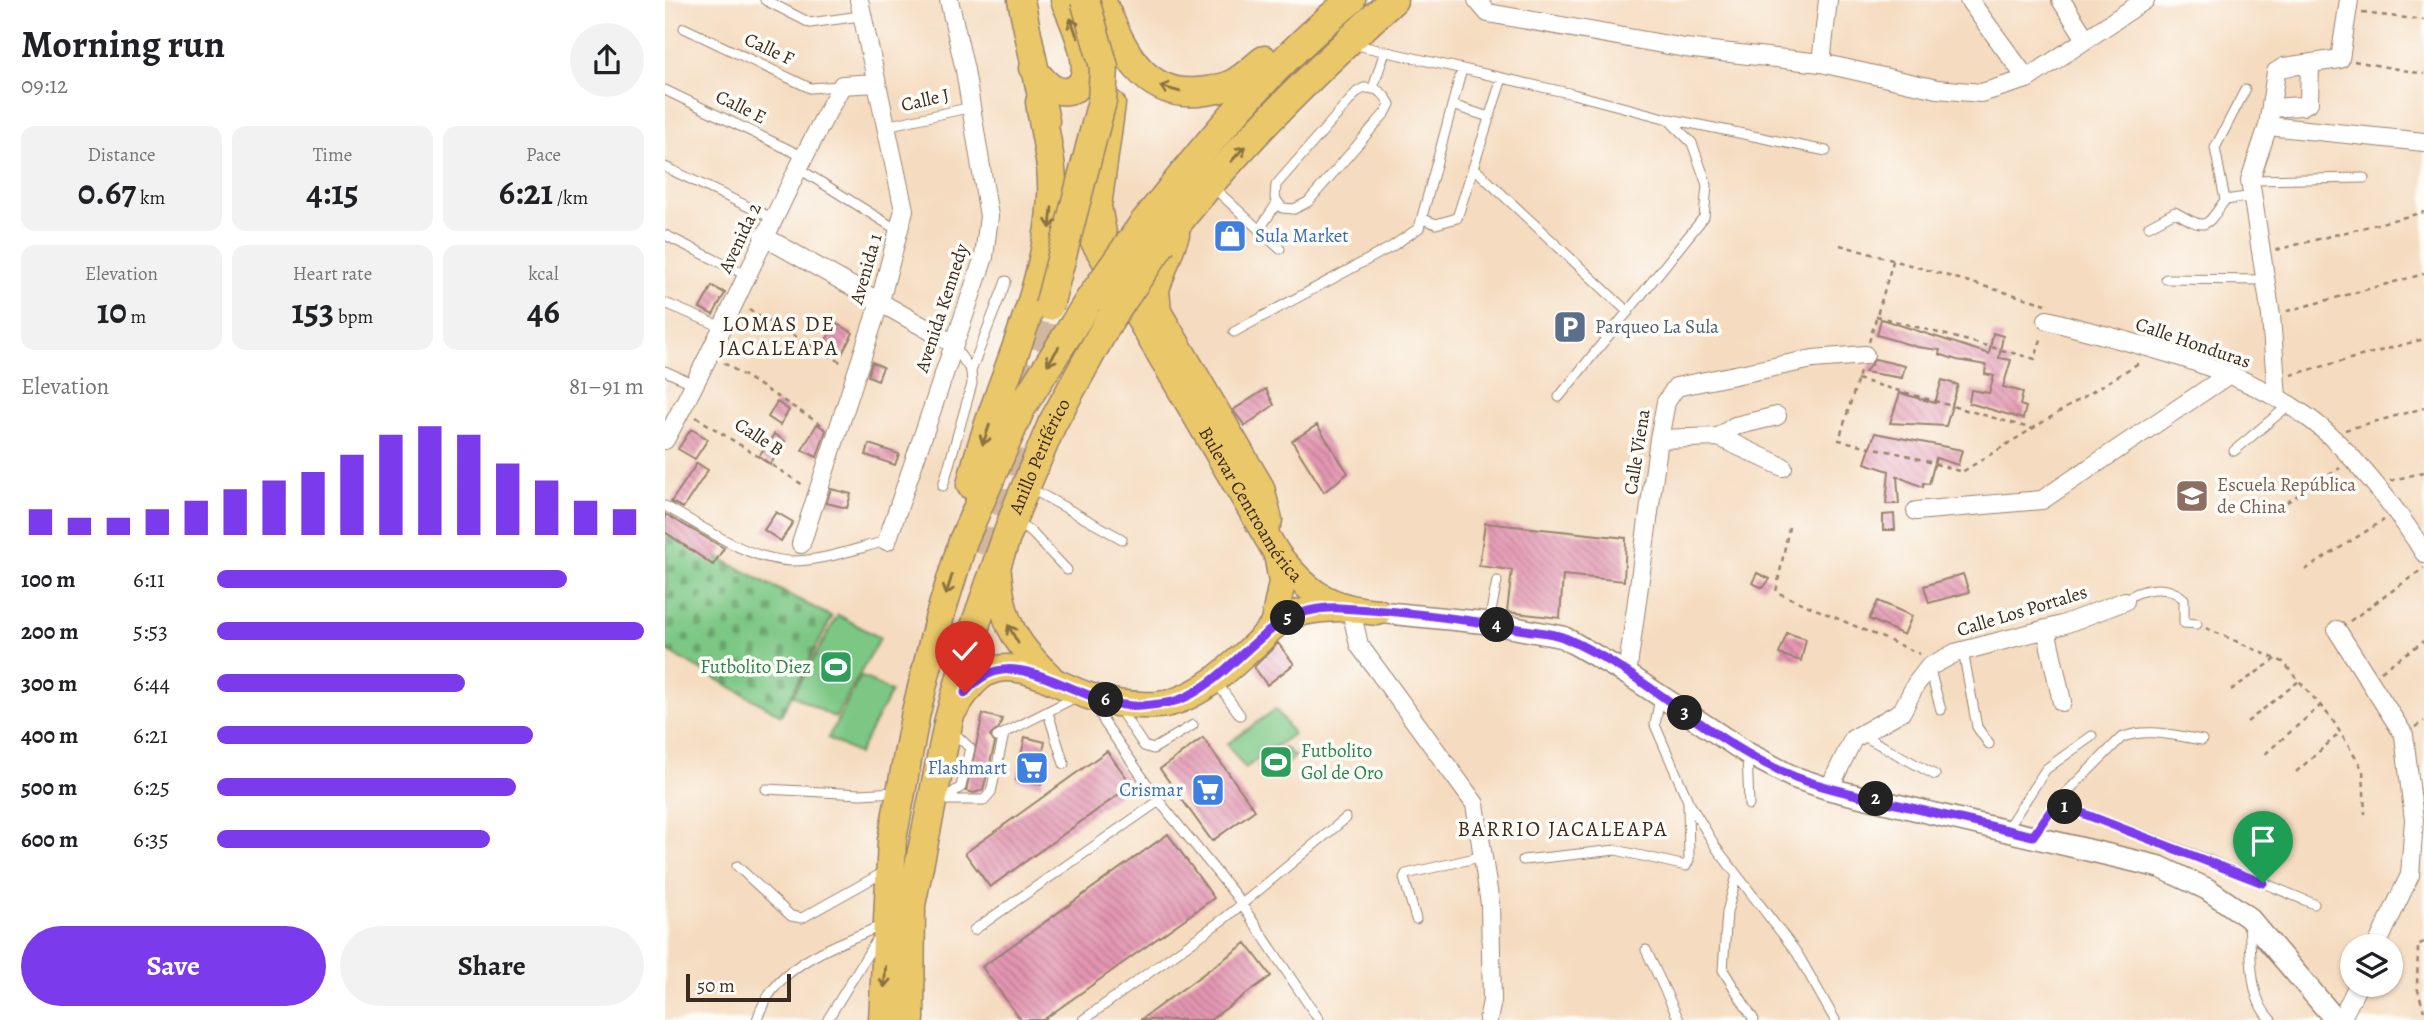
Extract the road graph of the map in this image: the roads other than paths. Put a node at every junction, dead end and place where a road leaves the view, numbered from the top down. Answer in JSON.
{"nodes":[{"id":1,"x":765,"y":0,"type":"edge"},
{"id":2,"x":950,"y":0,"type":"edge"},
{"id":3,"x":1021,"y":0,"type":"edge"},
{"id":4,"x":1064,"y":0,"type":"edge"},
{"id":5,"x":1085,"y":0,"type":"edge"},
{"id":6,"x":1099,"y":0,"type":"edge"},
{"id":7,"x":1351,"y":0,"type":"edge"},
{"id":8,"x":1393,"y":0,"type":"edge"},
{"id":9,"x":1477,"y":0,"type":"edge"},
{"id":10,"x":1828,"y":0,"type":"edge"},
{"id":11,"x":1969,"y":0,"type":"edge"},
{"id":12,"x":2061,"y":0,"type":"edge"},
{"id":13,"x":2145,"y":0,"type":"edge"},
{"id":14,"x":2349,"y":6,"type":"edge"},
{"id":15,"x":860,"y":8,"type":"edge"},
{"id":16,"x":1317,"y":27,"type":"junction"},
{"id":17,"x":684,"y":28,"type":"dead end"},
{"id":18,"x":2086,"y":39,"type":"junction"},
{"id":19,"x":1347,"y":43,"type":"junction"},
{"id":20,"x":1385,"y":51,"type":"junction"},
{"id":21,"x":1821,"y":63,"type":"junction"},
{"id":22,"x":2310,"y":64,"type":"junction"},
{"id":23,"x":1033,"y":68,"type":"junction"},
{"id":24,"x":1462,"y":69,"type":"junction"},
{"id":25,"x":1502,"y":78,"type":"junction"},
{"id":26,"x":2027,"y":79,"type":"junction"},
{"id":27,"x":876,"y":83,"type":"junction"},
{"id":28,"x":842,"y":85,"type":"junction"},
{"id":29,"x":1373,"y":88,"type":"junction"},
{"id":30,"x":665,"y":90,"type":"edge"},
{"id":31,"x":2245,"y":90,"type":"dead end"},
{"id":32,"x":1039,"y":102,"type":"junction"},
{"id":33,"x":1452,"y":105,"type":"junction"},
{"id":34,"x":972,"y":107,"type":"junction"},
{"id":35,"x":1489,"y":117,"type":"junction"},
{"id":36,"x":2270,"y":117,"type":"junction"},
{"id":37,"x":1668,"y":119,"type":"junction"},
{"id":38,"x":886,"y":126,"type":"junction"},
{"id":39,"x":2424,"y":142,"type":"edge"},
{"id":40,"x":1826,"y":151,"type":"dead end"},
{"id":41,"x":799,"y":161,"type":"junction"},
{"id":42,"x":665,"y":167,"type":"edge"},
{"id":43,"x":1473,"y":167,"type":"junction"},
{"id":44,"x":2364,"y":178,"type":"dead end"},
{"id":45,"x":1210,"y":184,"type":"junction"},
{"id":46,"x":2251,"y":188,"type":"junction"},
{"id":47,"x":2225,"y":200,"type":"junction"},
{"id":48,"x":1277,"y":203,"type":"junction"},
{"id":49,"x":772,"y":218,"type":"junction"},
{"id":50,"x":1180,"y":219,"type":"junction"},
{"id":51,"x":1423,"y":219,"type":"junction"},
{"id":52,"x":2149,"y":226,"type":"dead end"},
{"id":53,"x":1259,"y":230,"type":"junction"},
{"id":54,"x":899,"y":231,"type":"junction"},
{"id":55,"x":1153,"y":234,"type":"junction"},
{"id":56,"x":665,"y":235,"type":"edge"},
{"id":57,"x":763,"y":236,"type":"junction"},
{"id":58,"x":1280,"y":249,"type":"dead end"},
{"id":59,"x":746,"y":275,"type":"junction"},
{"id":60,"x":2166,"y":279,"type":"dead end"},
{"id":61,"x":2266,"y":280,"type":"junction"},
{"id":62,"x":1006,"y":281,"type":"dead end"},
{"id":63,"x":880,"y":300,"type":"junction"},
{"id":64,"x":665,"y":303,"type":"edge"},
{"id":65,"x":1049,"y":306,"type":"tunnel mouth"},
{"id":66,"x":1628,"y":312,"type":"junction"},
{"id":67,"x":2047,"y":320,"type":"road end"},
{"id":68,"x":722,"y":327,"type":"junction"},
{"id":69,"x":1234,"y":332,"type":"dead end"},
{"id":70,"x":952,"y":343,"type":"junction"},
{"id":71,"x":1865,"y":355,"type":"dead end"},
{"id":72,"x":665,"y":371,"type":"edge"},
{"id":73,"x":971,"y":371,"type":"junction"},
{"id":74,"x":2228,"y":375,"type":"junction"},
{"id":75,"x":694,"y":384,"type":"junction"},
{"id":76,"x":1559,"y":397,"type":"dead end"},
{"id":77,"x":2283,"y":402,"type":"junction"},
{"id":78,"x":1777,"y":416,"type":"dead end"},
{"id":79,"x":1719,"y":438,"type":"junction"},
{"id":80,"x":1660,"y":439,"type":"junction"},
{"id":81,"x":665,"y":440,"type":"edge"},
{"id":82,"x":2234,"y":451,"type":"dead end"},
{"id":83,"x":1783,"y":467,"type":"dead end"},
{"id":84,"x":943,"y":486,"type":"dead end"},
{"id":85,"x":1027,"y":486,"type":"junction"},
{"id":86,"x":665,"y":506,"type":"edge"},
{"id":87,"x":1916,"y":511,"type":"dead end"},
{"id":88,"x":1268,"y":520,"type":"junction"},
{"id":89,"x":1012,"y":521,"type":"junction"},
{"id":90,"x":1122,"y":539,"type":"dead end"},
{"id":91,"x":887,"y":541,"type":"joint"},
{"id":92,"x":801,"y":544,"type":"dead end"},
{"id":93,"x":980,"y":553,"type":"junction"},
{"id":94,"x":2424,"y":553,"type":"edge"},
{"id":95,"x":1277,"y":554,"type":"junction"},
{"id":96,"x":1067,"y":570,"type":"dead end"},
{"id":97,"x":1497,"y":581,"type":"dead end"},
{"id":98,"x":2125,"y":601,"type":"joint"},
{"id":99,"x":1346,"y":609,"type":"junction"},
{"id":100,"x":1378,"y":612,"type":"junction"},
{"id":101,"x":1489,"y":623,"type":"junction"},
{"id":102,"x":2197,"y":624,"type":"road end"},
{"id":103,"x":1273,"y":627,"type":"junction"},
{"id":104,"x":2046,"y":629,"type":"junction"},
{"id":105,"x":2337,"y":630,"type":"road end"},
{"id":106,"x":1963,"y":651,"type":"junction"},
{"id":107,"x":1934,"y":665,"type":"junction"},
{"id":108,"x":1627,"y":674,"type":"junction"},
{"id":109,"x":1213,"y":678,"type":"junction"},
{"id":110,"x":1088,"y":695,"type":"junction"},
{"id":111,"x":1660,"y":695,"type":"junction"},
{"id":112,"x":2063,"y":702,"type":"dead end"},
{"id":113,"x":1941,"y":710,"type":"dead end"},
{"id":114,"x":1048,"y":713,"type":"junction"},
{"id":115,"x":1240,"y":715,"type":"dead end"},
{"id":116,"x":948,"y":723,"type":"junction"},
{"id":117,"x":1193,"y":725,"type":"dead end"},
{"id":118,"x":1860,"y":734,"type":"junction"},
{"id":119,"x":2092,"y":736,"type":"dead end"},
{"id":120,"x":2202,"y":740,"type":"dead end"},
{"id":121,"x":1989,"y":744,"type":"dead end"},
{"id":122,"x":1747,"y":753,"type":"junction"},
{"id":123,"x":1064,"y":764,"type":"dead end"},
{"id":124,"x":1935,"y":775,"type":"dead end"},
{"id":125,"x":766,"y":789,"type":"dead end"},
{"id":126,"x":1829,"y":789,"type":"junction"},
{"id":127,"x":901,"y":792,"type":"junction"},
{"id":128,"x":1159,"y":801,"type":"junction"},
{"id":129,"x":1688,"y":801,"type":"junction"},
{"id":130,"x":2056,"y":803,"type":"junction"},
{"id":131,"x":937,"y":804,"type":"junction"},
{"id":132,"x":1749,"y":805,"type":"dead end"},
{"id":133,"x":1346,"y":818,"type":"dead end"},
{"id":134,"x":2006,"y":830,"type":"junction"},
{"id":135,"x":2033,"y":836,"type":"junction"},
{"id":136,"x":1484,"y":856,"type":"junction"},
{"id":137,"x":1523,"y":859,"type":"dead end"},
{"id":138,"x":737,"y":866,"type":"dead end"},
{"id":139,"x":890,"y":868,"type":"junction"},
{"id":140,"x":1737,"y":875,"type":"junction"},
{"id":141,"x":1240,"y":904,"type":"junction"},
{"id":142,"x":911,"y":905,"type":"junction"},
{"id":143,"x":2314,"y":905,"type":"dead end"},
{"id":144,"x":2248,"y":917,"type":"junction"},
{"id":145,"x":1416,"y":919,"type":"dead end"},
{"id":146,"x":888,"y":922,"type":"junction"},
{"id":147,"x":974,"y":930,"type":"dead end"},
{"id":148,"x":2382,"y":934,"type":"edge"},
{"id":149,"x":1646,"y":950,"type":"dead end"},
{"id":150,"x":2352,"y":997,"type":"edge"},
{"id":151,"x":828,"y":1019,"type":"edge"},
{"id":152,"x":757,"y":1020,"type":"edge"},
{"id":153,"x":883,"y":1020,"type":"edge"},
{"id":154,"x":909,"y":1020,"type":"edge"},
{"id":155,"x":1083,"y":1020,"type":"edge"},
{"id":156,"x":1319,"y":1020,"type":"edge"},
{"id":157,"x":1488,"y":1020,"type":"edge"},
{"id":158,"x":1679,"y":1020,"type":"edge"},
{"id":159,"x":1754,"y":1020,"type":"edge"},
{"id":160,"x":1835,"y":1020,"type":"edge"},
{"id":161,"x":2271,"y":1020,"type":"edge"},
{"id":162,"x":2336,"y":1020,"type":"edge"},
{"id":163,"x":2341,"y":1020,"type":"edge"}],
"edges":[{"from":1,"to":15,"type":"lane"},
{"from":2,"to":34,"type":"street","name":"Avenida Kennedy"},
{"from":3,"to":23,"type":"main road","name":"Bulevar Centroamérica"},
{"from":23,"to":4,"type":"main road","one_way":true},
{"from":5,"to":65,"type":"highway","bridge":true},
{"from":16,"to":6,"type":"highway","one_way":true},
{"from":6,"to":88,"type":"main road","name":"Bulevar Centroamérica"},
{"from":7,"to":16,"type":"highway","name":"Anillo Periférico"},
{"from":8,"to":19,"type":"highway","name":"Anillo Periférico"},
{"from":9,"to":21,"type":"street"},
{"from":10,"to":21,"type":"street"},
{"from":11,"to":26,"type":"street"},
{"from":12,"to":18,"type":"street"},
{"from":13,"to":18,"type":"street"},
{"from":14,"to":22,"type":"street"},
{"from":15,"to":27,"type":"street","name":"Avenida 1"},
{"from":16,"to":55,"type":"highway","name":"Anillo Periférico"},
{"from":17,"to":28,"type":"lane","name":"Calle F"},
{"from":18,"to":26,"type":"street"},
{"from":19,"to":20,"type":"lane"},
{"from":45,"to":19,"type":"highway","name":"Anillo Periférico","one_way":true},
{"from":20,"to":24,"type":"lane"},
{"from":20,"to":29,"type":"lane"},
{"from":21,"to":26,"type":"street"},
{"from":22,"to":36,"type":"street"},
{"from":22,"to":36,"type":"street"},
{"from":23,"to":32,"type":"main road","name":"Bulevar Centroamérica"},
{"from":24,"to":25,"type":"lane"},
{"from":24,"to":33,"type":"lane"},
{"from":25,"to":35,"type":"lane"},
{"from":25,"to":37,"type":"lane"},
{"from":27,"to":28,"type":"street"},
{"from":27,"to":38,"type":"street","name":"Avenida 1"},
{"from":28,"to":41,"type":"street","name":"Avenida 2"},
{"from":29,"to":48,"type":"lane"},
{"from":29,"to":48,"type":"lane"},
{"from":30,"to":41,"type":"lane","name":"Calle E"},
{"from":31,"to":47,"type":"lane"},
{"from":32,"to":93,"type":"highway","one_way":true},
{"from":32,"to":95,"type":"main road","name":"Bulevar Centroamérica"},
{"from":33,"to":35,"type":"lane"},
{"from":33,"to":51,"type":"lane"},
{"from":34,"to":38,"type":"lane","name":"Calle J"},
{"from":34,"to":70,"type":"street","name":"Avenida Kennedy"},
{"from":35,"to":43,"type":"lane"},
{"from":36,"to":39,"type":"street"},
{"from":36,"to":46,"type":"street"},
{"from":37,"to":40,"type":"lane"},
{"from":37,"to":66,"type":"lane"},
{"from":38,"to":54,"type":"street","name":"Avenida 1"},
{"from":41,"to":49,"type":"street","name":"Avenida 2"},
{"from":41,"to":54,"type":"lane","name":"Calle E"},
{"from":42,"to":49,"type":"lane"},
{"from":43,"to":51,"type":"lane"},
{"from":43,"to":66,"type":"lane"},
{"from":44,"to":46,"type":"lane"},
{"from":45,"to":50,"type":"highway","name":"Anillo Periférico"},
{"from":45,"to":53,"type":"lane"},
{"from":46,"to":47,"type":"lane"},
{"from":46,"to":61,"type":"street"},
{"from":47,"to":52,"type":"lane"},
{"from":48,"to":53,"type":"lane"},
{"from":49,"to":57,"type":"street","name":"Avenida 2"},
{"from":50,"to":55,"type":"highway","name":"Anillo Periférico"},
{"from":50,"to":88,"type":"highway"},
{"from":51,"to":69,"type":"lane"},
{"from":53,"to":58,"type":"lane"},
{"from":54,"to":63,"type":"street","name":"Avenida 1"},
{"from":55,"to":85,"type":"highway","name":"Anillo Periférico","bridge":true},
{"from":55,"to":93,"type":"highway","name":"Anillo Periférico","one_way":true,"bridge":true},
{"from":56,"to":59,"type":"lane"},
{"from":57,"to":59,"type":"street","name":"Avenida 2"},
{"from":57,"to":63,"type":"street"},
{"from":59,"to":68,"type":"street","name":"Avenida 2"},
{"from":60,"to":61,"type":"lane"},
{"from":61,"to":77,"type":"street"},
{"from":62,"to":73,"type":"lane"},
{"from":63,"to":70,"type":"street"},
{"from":63,"to":92,"type":"street","name":"Avenida 1"},
{"from":64,"to":68,"type":"lane"},
{"from":66,"to":76,"type":"lane"},
{"from":67,"to":74,"type":"street","name":"Calle Honduras"},
{"from":68,"to":75,"type":"street","name":"Avenida 2"},
{"from":70,"to":73,"type":"lane"},
{"from":70,"to":91,"type":"street","name":"Avenida Kennedy"},
{"from":71,"to":80,"type":"street","name":"Calle Viena"},
{"from":72,"to":75,"type":"lane"},
{"from":73,"to":84,"type":"lane"},
{"from":74,"to":77,"type":"street","name":"Calle Honduras"},
{"from":74,"to":87,"type":"street"},
{"from":75,"to":81,"type":"street","name":"Avenida 2"},
{"from":77,"to":82,"type":"lane"},
{"from":77,"to":94,"type":"street","name":"Calle Honduras"},
{"from":78,"to":79,"type":"street"},
{"from":79,"to":80,"type":"street"},
{"from":79,"to":83,"type":"street"},
{"from":80,"to":108,"type":"street","name":"Calle Viena"},
{"from":85,"to":89,"type":"highway","name":"Anillo Periférico"},
{"from":85,"to":90,"type":"lane"},
{"from":86,"to":91,"type":"lane"},
{"from":88,"to":100,"type":"main road","name":"Bulevar Centroamérica"},
{"from":89,"to":93,"type":"highway","name":"Anillo Periférico"},
{"from":89,"to":96,"type":"lane"},
{"from":110,"to":93,"type":"main road","one_way":true},
{"from":93,"to":116,"type":"highway","name":"Anillo Periférico"},
{"from":93,"to":127,"type":"highway","name":"Anillo Periférico","one_way":true},
{"from":93,"to":142,"type":"highway"},
{"from":95,"to":99,"type":"main road","name":"Bulevar Centroamérica"},
{"from":95,"to":103,"type":"main road"},
{"from":97,"to":101,"type":"lane"},
{"from":98,"to":102,"type":"lane"},
{"from":98,"to":104,"type":"street","name":"Calle Los Portales"},
{"from":99,"to":100,"type":"main road"},
{"from":99,"to":103,"type":"main road"},
{"from":99,"to":136,"type":"street"},
{"from":100,"to":101,"type":"street"},
{"from":101,"to":108,"type":"street"},
{"from":103,"to":109,"type":"main road"},
{"from":104,"to":106,"type":"street","name":"Calle Los Portales"},
{"from":104,"to":112,"type":"street"},
{"from":105,"to":148,"type":"street"},
{"from":106,"to":107,"type":"street","name":"Calle Los Portales"},
{"from":106,"to":121,"type":"lane"},
{"from":107,"to":113,"type":"lane"},
{"from":107,"to":118,"type":"street"},
{"from":108,"to":111,"type":"street"},
{"from":109,"to":110,"type":"main road"},
{"from":109,"to":115,"type":"lane"},
{"from":110,"to":114,"type":"lane"},
{"from":110,"to":116,"type":"main road"},
{"from":110,"to":117,"type":"lane"},
{"from":110,"to":128,"type":"lane"},
{"from":111,"to":122,"type":"street"},
{"from":111,"to":129,"type":"lane"},
{"from":114,"to":123,"type":"lane"},
{"from":114,"to":131,"type":"lane"},
{"from":116,"to":131,"type":"highway","name":"Anillo Periférico"},
{"from":116,"to":131,"type":"lane"},
{"from":118,"to":124,"type":"lane"},
{"from":118,"to":126,"type":"street"},
{"from":119,"to":134,"type":"lane"},
{"from":120,"to":130,"type":"lane"},
{"from":122,"to":126,"type":"street"},
{"from":122,"to":132,"type":"lane"},
{"from":125,"to":127,"type":"lane"},
{"from":126,"to":134,"type":"street"},
{"from":127,"to":139,"type":"highway","name":"Anillo Periférico"},
{"from":128,"to":141,"type":"lane"},
{"from":128,"to":147,"type":"lane"},
{"from":129,"to":137,"type":"lane"},
{"from":129,"to":140,"type":"lane"},
{"from":130,"to":135,"type":"lane"},
{"from":130,"to":143,"type":"lane"},
{"from":131,"to":142,"type":"highway","name":"Anillo Periférico"},
{"from":133,"to":141,"type":"lane"},
{"from":134,"to":135,"type":"street"},
{"from":135,"to":144,"type":"street"},
{"from":136,"to":145,"type":"lane"},
{"from":136,"to":157,"type":"street"},
{"from":138,"to":139,"type":"lane"},
{"from":139,"to":146,"type":"highway","name":"Anillo Periférico"},
{"from":140,"to":159,"type":"lane"},
{"from":140,"to":160,"type":"lane"},
{"from":141,"to":155,"type":"lane"},
{"from":141,"to":156,"type":"lane"},
{"from":142,"to":154,"type":"highway","name":"Anillo Periférico"},
{"from":144,"to":161,"type":"lane"},
{"from":144,"to":162,"type":"street"},
{"from":146,"to":151,"type":"lane"},
{"from":146,"to":152,"type":"lane"},
{"from":146,"to":153,"type":"highway","name":"Anillo Periférico","one_way":true},
{"from":149,"to":158,"type":"lane"},
{"from":150,"to":163,"type":"street"}]}
